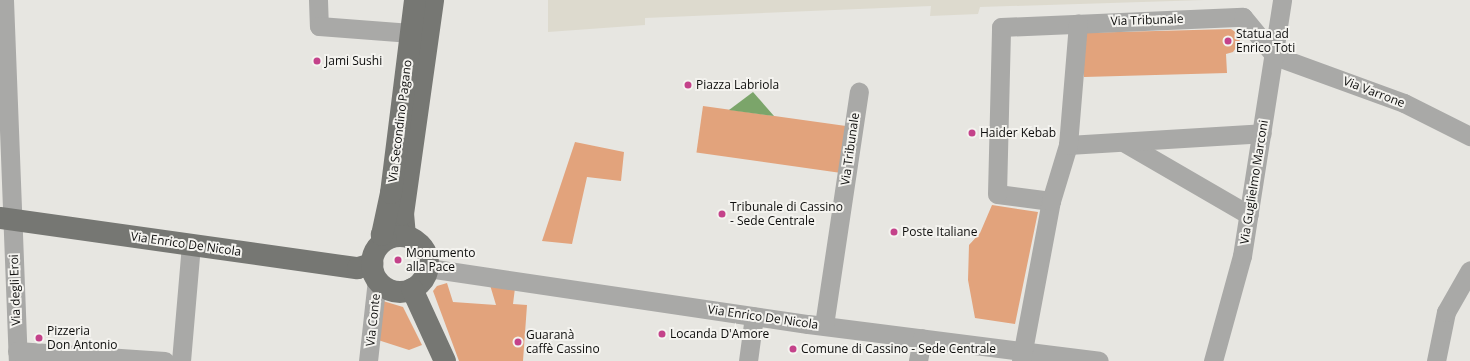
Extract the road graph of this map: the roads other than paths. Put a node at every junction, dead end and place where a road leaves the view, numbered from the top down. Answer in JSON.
{"nodes":[{"id":1,"x":4,"y":0,"type":"edge"},
{"id":2,"x":318,"y":0,"type":"edge"},
{"id":3,"x":415,"y":0,"type":"edge"},
{"id":4,"x":433,"y":0,"type":"edge"},
{"id":5,"x":1282,"y":0,"type":"edge"},
{"id":6,"x":1242,"y":8,"type":"edge"},
{"id":7,"x":1078,"y":23,"type":"junction"},
{"id":8,"x":411,"y":33,"type":"junction"},
{"id":9,"x":1275,"y":56,"type":"junction"},
{"id":10,"x":859,"y":92,"type":"dead end"},
{"id":11,"x":1262,"y":133,"type":"junction"},
{"id":12,"x":1470,"y":136,"type":"edge"},
{"id":13,"x":1125,"y":143,"type":"junction"},
{"id":14,"x":1068,"y":145,"type":"junction"},
{"id":15,"x":1051,"y":201,"type":"junction"},
{"id":16,"x":1249,"y":215,"type":"junction"},
{"id":17,"x":6,"y":219,"type":"edge"},
{"id":18,"x":396,"y":237,"type":"junction"},
{"id":19,"x":191,"y":245,"type":"junction"},
{"id":20,"x":428,"y":268,"type":"junction"},
{"id":21,"x":1470,"y":270,"type":"edge"},
{"id":22,"x":374,"y":272,"type":"junction"},
{"id":23,"x":412,"y":289,"type":"junction"},
{"id":24,"x":754,"y":316,"type":"junction"},
{"id":25,"x":824,"y":325,"type":"junction"},
{"id":26,"x":922,"y":338,"type":"junction"},
{"id":27,"x":17,"y":356,"type":"edge"},
{"id":28,"x":1022,"y":356,"type":"edge"},
{"id":29,"x":165,"y":361,"type":"edge"},
{"id":30,"x":180,"y":361,"type":"edge"},
{"id":31,"x":368,"y":361,"type":"edge"},
{"id":32,"x":445,"y":361,"type":"edge"},
{"id":33,"x":748,"y":361,"type":"edge"},
{"id":34,"x":918,"y":361,"type":"edge"},
{"id":35,"x":1099,"y":361,"type":"edge"},
{"id":36,"x":1212,"y":361,"type":"edge"},
{"id":37,"x":1436,"y":361,"type":"edge"}],
"edges":[{"from":1,"to":17,"type":"street","name":"Via degli Eroi"},
{"from":2,"to":8,"type":"street"},
{"from":3,"to":8,"type":"main road","name":"Via Secondino Pagano"},
{"from":4,"to":18,"type":"main road","name":"Via Secondino Pagano"},
{"from":5,"to":9,"type":"street","name":"Via Guglielmo Marconi"},
{"from":6,"to":7,"type":"street","name":"Via Tribunale"},
{"from":6,"to":9,"type":"street","name":"Via Tribunale"},
{"from":7,"to":14,"type":"street"},
{"from":7,"to":15,"type":"street","name":"Via Tribunale"},
{"from":8,"to":18,"type":"main road","name":"Via Secondino Pagano"},
{"from":9,"to":11,"type":"street","name":"Via Guglielmo Marconi"},
{"from":9,"to":12,"type":"street","name":"Via Varrone"},
{"from":10,"to":25,"type":"street","name":"Via Tribunale"},
{"from":11,"to":13,"type":"street"},
{"from":11,"to":16,"type":"street","name":"Via Guglielmo Marconi"},
{"from":13,"to":14,"type":"street"},
{"from":13,"to":16,"type":"street"},
{"from":14,"to":15,"type":"street"},
{"from":15,"to":28,"type":"street"},
{"from":16,"to":36,"type":"street","name":"Via Guglielmo Marconi"},
{"from":17,"to":19,"type":"main road","name":"Via Enrico De Nicola"},
{"from":17,"to":27,"type":"street","name":"Via degli Eroi"},
{"from":18,"to":20,"type":"main road"},
{"from":18,"to":22,"type":"main road"},
{"from":19,"to":22,"type":"main road","name":"Via Enrico De Nicola"},
{"from":19,"to":30,"type":"street"},
{"from":20,"to":23,"type":"main road"},
{"from":20,"to":24,"type":"street","name":"Via Enrico De Nicola"},
{"from":21,"to":37,"type":"street"},
{"from":22,"to":23,"type":"main road"},
{"from":22,"to":31,"type":"street","name":"Via Conte"},
{"from":23,"to":32,"type":"main road"},
{"from":24,"to":25,"type":"street","name":"Via Enrico De Nicola"},
{"from":24,"to":33,"type":"street"},
{"from":25,"to":26,"type":"street","name":"Via Enrico De Nicola"},
{"from":26,"to":28,"type":"street","name":"Via Enrico De Nicola"},
{"from":26,"to":34,"type":"street"},
{"from":27,"to":29,"type":"street"},
{"from":28,"to":35,"type":"street","name":"Via Enrico De Nicola"}]}
